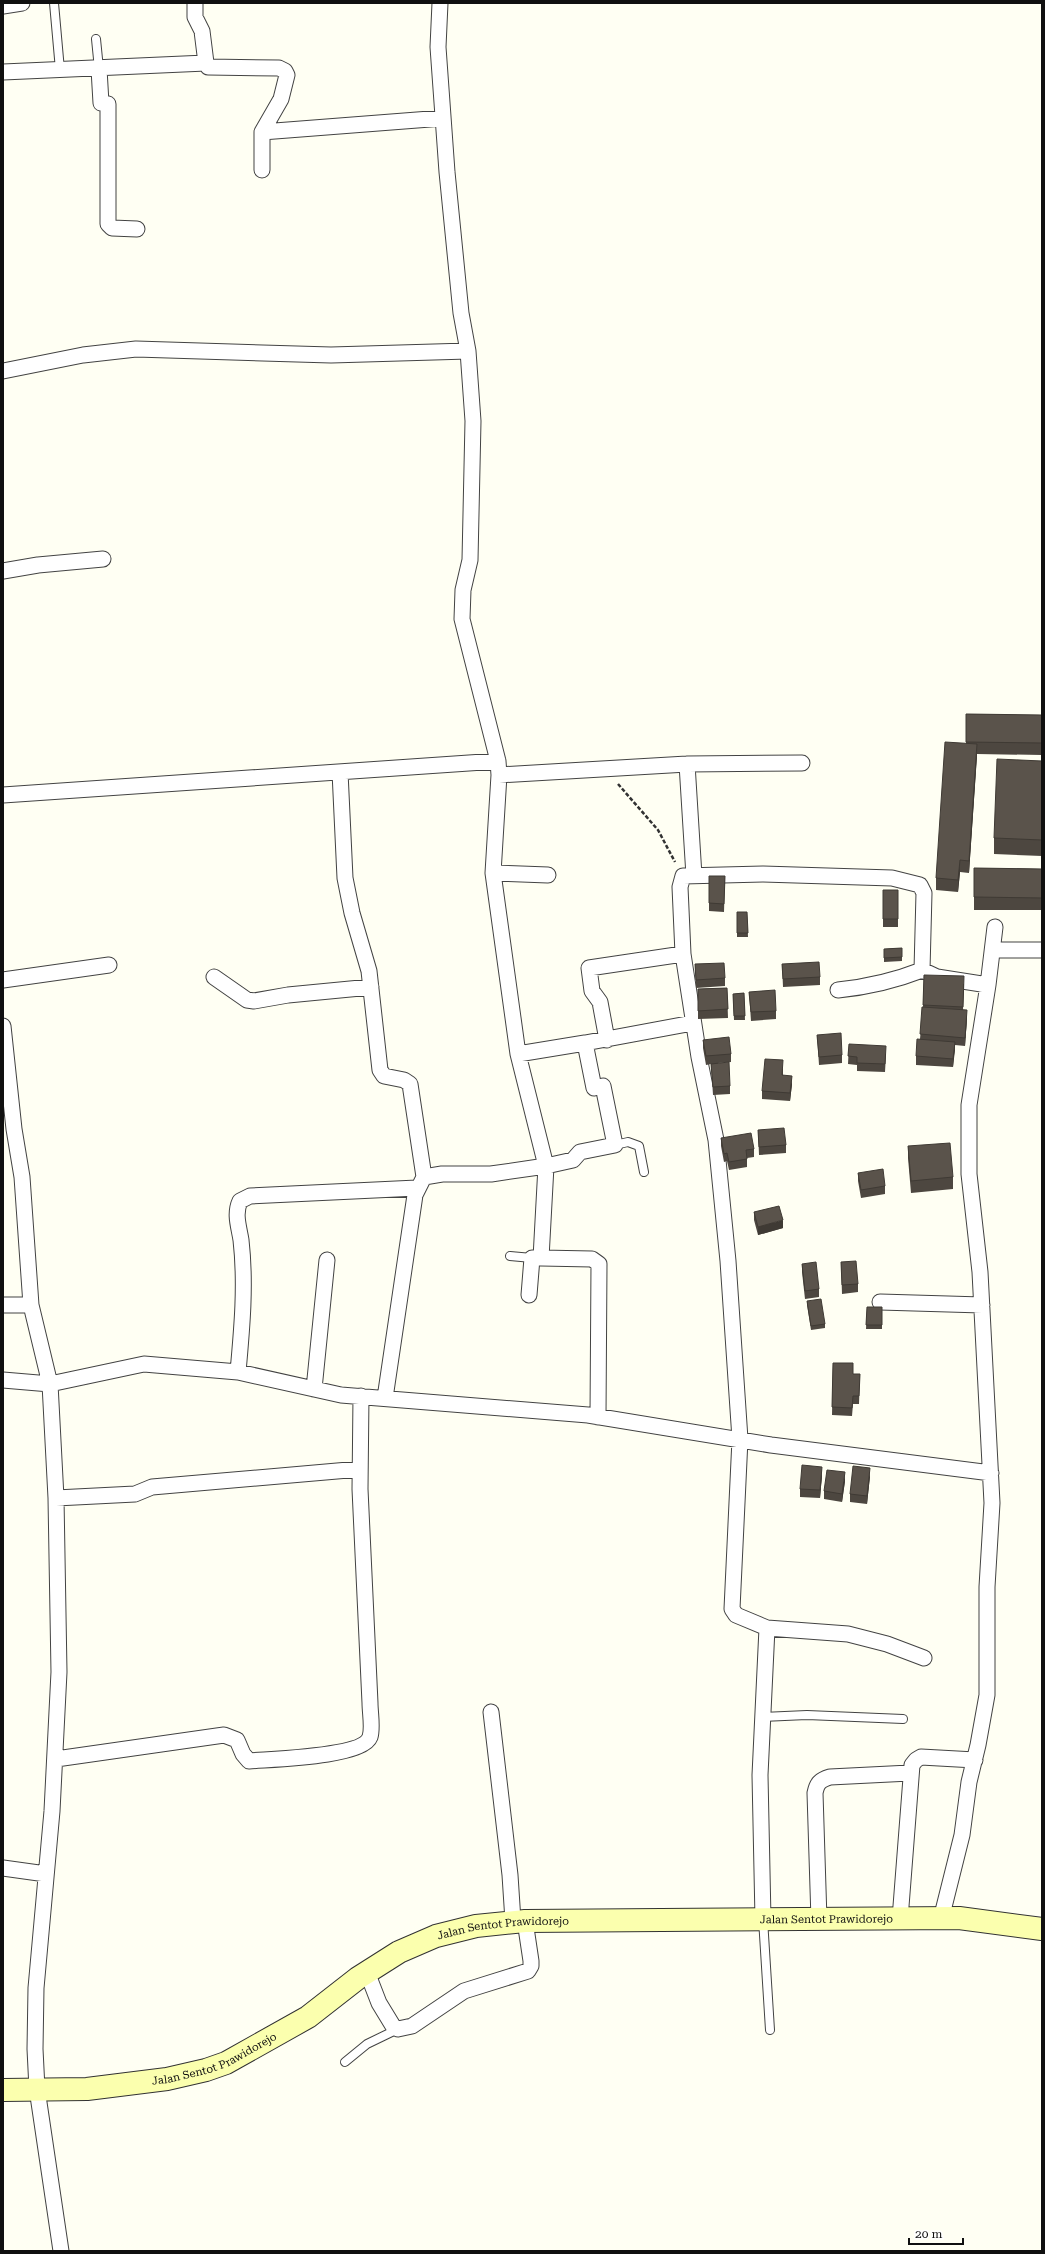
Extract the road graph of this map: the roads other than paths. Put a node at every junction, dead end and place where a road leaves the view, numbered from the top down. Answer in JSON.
{"nodes":[{"id":1,"x":22,"y":3,"type":"edge"},
{"id":2,"x":54,"y":3,"type":"edge"},
{"id":3,"x":195,"y":3,"type":"edge"},
{"id":4,"x":440,"y":3,"type":"edge"},
{"id":5,"x":3,"y":6,"type":"edge"},
{"id":6,"x":96,"y":39,"type":"dead end"},
{"id":7,"x":206,"y":63,"type":"junction"},
{"id":8,"x":99,"y":69,"type":"junction"},
{"id":9,"x":60,"y":70,"type":"junction"},
{"id":10,"x":3,"y":72,"type":"edge"},
{"id":11,"x":443,"y":118,"type":"junction"},
{"id":12,"x":262,"y":132,"type":"junction"},
{"id":13,"x":262,"y":170,"type":"dead end"},
{"id":14,"x":137,"y":229,"type":"dead end"},
{"id":15,"x":468,"y":351,"type":"junction"},
{"id":16,"x":3,"y":371,"type":"edge"},
{"id":17,"x":102,"y":559,"type":"dead end"},
{"id":18,"x":3,"y":571,"type":"edge"},
{"id":19,"x":802,"y":763,"type":"dead end"},
{"id":20,"x":687,"y":764,"type":"junction"},
{"id":21,"x":498,"y":768,"type":"junction"},
{"id":22,"x":340,"y":772,"type":"junction"},
{"id":23,"x":3,"y":795,"type":"edge"},
{"id":24,"x":493,"y":873,"type":"junction"},
{"id":25,"x":548,"y":875,"type":"dead end"},
{"id":26,"x":688,"y":876,"type":"junction"},
{"id":27,"x":995,"y":927,"type":"dead end"},
{"id":28,"x":993,"y":950,"type":"junction"},
{"id":29,"x":1042,"y":950,"type":"edge"},
{"id":30,"x":683,"y":954,"type":"junction"},
{"id":31,"x":109,"y":965,"type":"dead end"},
{"id":32,"x":922,"y":970,"type":"junction"},
{"id":33,"x":214,"y":977,"type":"dead end"},
{"id":34,"x":3,"y":980,"type":"edge"},
{"id":35,"x":988,"y":985,"type":"junction"},
{"id":36,"x":371,"y":987,"type":"junction"},
{"id":37,"x":838,"y":990,"type":"dead end"},
{"id":38,"x":693,"y":1023,"type":"junction"},
{"id":39,"x":3,"y":1026,"type":"edge"},
{"id":40,"x":607,"y":1040,"type":"junction"},
{"id":41,"x":585,"y":1043,"type":"junction"},
{"id":42,"x":518,"y":1054,"type":"junction"},
{"id":43,"x":614,"y":1145,"type":"junction"},
{"id":44,"x":546,"y":1166,"type":"junction"},
{"id":45,"x":644,"y":1172,"type":"dead end"},
{"id":46,"x":421,"y":1182,"type":"junction"},
{"id":47,"x":510,"y":1256,"type":"dead end"},
{"id":48,"x":537,"y":1258,"type":"junction"},
{"id":49,"x":327,"y":1260,"type":"dead end"},
{"id":50,"x":529,"y":1295,"type":"dead end"},
{"id":51,"x":880,"y":1302,"type":"dead end"},
{"id":52,"x":3,"y":1305,"type":"edge"},
{"id":53,"x":31,"y":1305,"type":"junction"},
{"id":54,"x":982,"y":1305,"type":"junction"},
{"id":55,"x":238,"y":1372,"type":"junction"},
{"id":56,"x":3,"y":1380,"type":"edge"},
{"id":57,"x":50,"y":1384,"type":"junction"},
{"id":58,"x":314,"y":1389,"type":"junction"},
{"id":59,"x":361,"y":1396,"type":"junction"},
{"id":60,"x":385,"y":1398,"type":"junction"},
{"id":61,"x":598,"y":1417,"type":"junction"},
{"id":62,"x":740,"y":1439,"type":"junction"},
{"id":63,"x":360,"y":1469,"type":"junction"},
{"id":64,"x":991,"y":1472,"type":"junction"},
{"id":65,"x":56,"y":1498,"type":"junction"},
{"id":66,"x":767,"y":1628,"type":"junction"},
{"id":67,"x":924,"y":1658,"type":"dead end"},
{"id":68,"x":491,"y":1712,"type":"dead end"},
{"id":69,"x":762,"y":1717,"type":"junction"},
{"id":70,"x":903,"y":1719,"type":"dead end"},
{"id":71,"x":56,"y":1759,"type":"junction"},
{"id":72,"x":975,"y":1760,"type":"junction"},
{"id":73,"x":910,"y":1773,"type":"junction"},
{"id":74,"x":3,"y":1868,"type":"edge"},
{"id":75,"x":46,"y":1874,"type":"junction"},
{"id":76,"x":900,"y":1919,"type":"junction"},
{"id":77,"x":942,"y":1919,"type":"junction"},
{"id":78,"x":819,"y":1920,"type":"junction"},
{"id":79,"x":763,"y":1924,"type":"junction"},
{"id":80,"x":522,"y":1926,"type":"junction"},
{"id":81,"x":1042,"y":1929,"type":"edge"},
{"id":82,"x":368,"y":1977,"type":"junction"},
{"id":83,"x":398,"y":2029,"type":"junction"},
{"id":84,"x":770,"y":2030,"type":"dead end"},
{"id":85,"x":345,"y":2062,"type":"dead end"},
{"id":86,"x":37,"y":2089,"type":"junction"},
{"id":87,"x":3,"y":2090,"type":"edge"},
{"id":88,"x":61,"y":2251,"type":"edge"}],
"edges":[{"from":1,"to":5,"type":"street"},
{"from":2,"to":9,"type":"lane"},
{"from":3,"to":7,"type":"street"},
{"from":4,"to":11,"type":"street"},
{"from":6,"to":8,"type":"lane"},
{"from":7,"to":8,"type":"street"},
{"from":7,"to":12,"type":"street"},
{"from":8,"to":9,"type":"street"},
{"from":8,"to":14,"type":"street"},
{"from":9,"to":10,"type":"street"},
{"from":11,"to":12,"type":"street"},
{"from":11,"to":15,"type":"street"},
{"from":12,"to":13,"type":"street"},
{"from":15,"to":16,"type":"street"},
{"from":15,"to":21,"type":"street"},
{"from":17,"to":18,"type":"street"},
{"from":19,"to":20,"type":"street"},
{"from":20,"to":21,"type":"street"},
{"from":20,"to":26,"type":"street"},
{"from":21,"to":22,"type":"street"},
{"from":21,"to":24,"type":"street"},
{"from":22,"to":23,"type":"street"},
{"from":22,"to":36,"type":"street"},
{"from":24,"to":25,"type":"street"},
{"from":24,"to":42,"type":"street"},
{"from":26,"to":30,"type":"street"},
{"from":26,"to":32,"type":"street"},
{"from":27,"to":28,"type":"street"},
{"from":28,"to":29,"type":"street"},
{"from":28,"to":35,"type":"street"},
{"from":30,"to":38,"type":"street"},
{"from":30,"to":40,"type":"street"},
{"from":31,"to":34,"type":"street"},
{"from":32,"to":35,"type":"street"},
{"from":32,"to":37,"type":"street"},
{"from":33,"to":36,"type":"street"},
{"from":35,"to":54,"type":"street"},
{"from":36,"to":46,"type":"street"},
{"from":38,"to":40,"type":"street"},
{"from":38,"to":62,"type":"street"},
{"from":39,"to":53,"type":"street"},
{"from":40,"to":41,"type":"street"},
{"from":41,"to":42,"type":"street"},
{"from":41,"to":43,"type":"street"},
{"from":42,"to":44,"type":"street"},
{"from":43,"to":44,"type":"street"},
{"from":43,"to":45,"type":"lane"},
{"from":44,"to":46,"type":"street"},
{"from":44,"to":48,"type":"street"},
{"from":46,"to":55,"type":"street"},
{"from":46,"to":60,"type":"street"},
{"from":47,"to":48,"type":"lane"},
{"from":48,"to":50,"type":"street"},
{"from":48,"to":61,"type":"street"},
{"from":49,"to":58,"type":"street"},
{"from":51,"to":54,"type":"street"},
{"from":52,"to":53,"type":"street"},
{"from":53,"to":57,"type":"street"},
{"from":54,"to":64,"type":"street"},
{"from":55,"to":57,"type":"street"},
{"from":55,"to":58,"type":"street"},
{"from":56,"to":57,"type":"street"},
{"from":57,"to":65,"type":"street"},
{"from":58,"to":59,"type":"street"},
{"from":59,"to":60,"type":"street"},
{"from":59,"to":63,"type":"street"},
{"from":60,"to":61,"type":"street"},
{"from":61,"to":62,"type":"street"},
{"from":62,"to":64,"type":"street"},
{"from":62,"to":66,"type":"street"},
{"from":63,"to":65,"type":"street"},
{"from":63,"to":71,"type":"street"},
{"from":64,"to":72,"type":"street"},
{"from":65,"to":71,"type":"street"},
{"from":66,"to":67,"type":"street"},
{"from":66,"to":69,"type":"street"},
{"from":68,"to":80,"type":"street"},
{"from":69,"to":70,"type":"lane"},
{"from":69,"to":79,"type":"street"},
{"from":71,"to":75,"type":"street"},
{"from":72,"to":73,"type":"street"},
{"from":72,"to":77,"type":"street"},
{"from":73,"to":76,"type":"street"},
{"from":73,"to":78,"type":"street"},
{"from":74,"to":75,"type":"street"},
{"from":75,"to":86,"type":"street"},
{"from":76,"to":77,"type":"main road","name":"Jalan Sentot Prawidorejo"},
{"from":76,"to":78,"type":"main road","name":"Jalan Sentot Prawidorejo"},
{"from":77,"to":81,"type":"main road","name":"Jalan Sentot Prawidorejo"},
{"from":78,"to":79,"type":"main road","name":"Jalan Sentot Prawidorejo"},
{"from":79,"to":80,"type":"main road","name":"Jalan Sentot Prawidorejo"},
{"from":79,"to":84,"type":"lane"},
{"from":80,"to":82,"type":"main road","name":"Jalan Sentot Prawidorejo"},
{"from":80,"to":83,"type":"street"},
{"from":82,"to":83,"type":"street"},
{"from":82,"to":86,"type":"main road","name":"Jalan Sentot Prawidorejo"},
{"from":83,"to":85,"type":"lane"},
{"from":86,"to":87,"type":"main road","name":"Jalan Sentot Prawidorejo"},
{"from":86,"to":88,"type":"street"}]}
